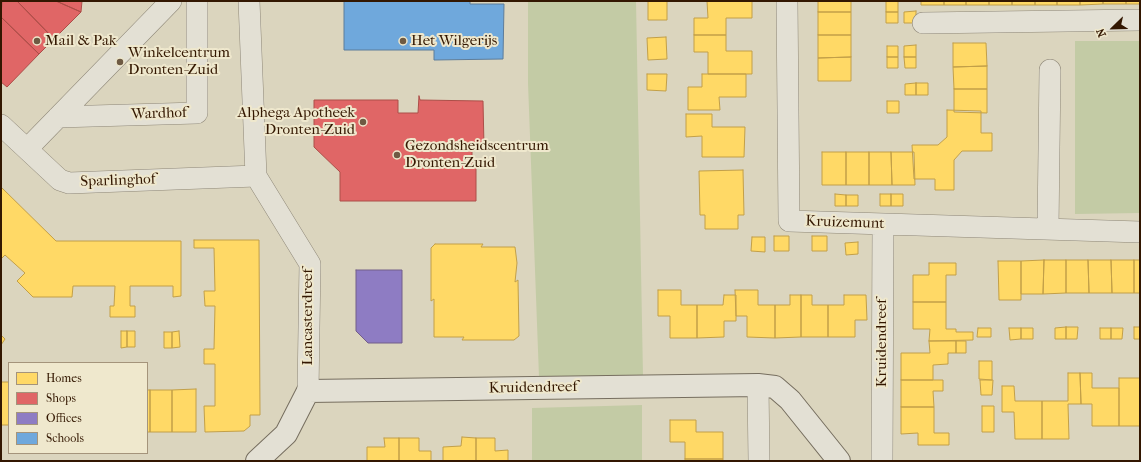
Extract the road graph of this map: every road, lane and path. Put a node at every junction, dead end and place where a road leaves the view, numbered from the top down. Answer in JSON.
{"nodes":[{"id":1,"x":171,"y":1,"type":"edge"},
{"id":2,"x":197,"y":1,"type":"edge"},
{"id":3,"x":250,"y":1,"type":"edge"},
{"id":4,"x":787,"y":1,"type":"edge"},
{"id":5,"x":1140,"y":20,"type":"edge"},
{"id":6,"x":923,"y":23,"type":"dead end"},
{"id":7,"x":1050,"y":70,"type":"dead end"},
{"id":8,"x":58,"y":117,"type":"junction"},
{"id":9,"x":1,"y":125,"type":"edge"},
{"id":10,"x":27,"y":149,"type":"junction"},
{"id":11,"x":256,"y":176,"type":"junction"},
{"id":12,"x":883,"y":224,"type":"junction"},
{"id":13,"x":1048,"y":228,"type":"junction"},
{"id":14,"x":1140,"y":232,"type":"edge"},
{"id":15,"x":758,"y":385,"type":"junction"},
{"id":16,"x":308,"y":391,"type":"junction"},
{"id":17,"x":257,"y":461,"type":"edge"},
{"id":18,"x":759,"y":461,"type":"edge"},
{"id":19,"x":839,"y":461,"type":"edge"},
{"id":20,"x":882,"y":461,"type":"edge"}],
"edges":[{"from":1,"to":8,"type":"street"},
{"from":2,"to":8,"type":"street","name":"Wardhof"},
{"from":3,"to":11,"type":"street","name":"Lancasterdreef"},
{"from":4,"to":12,"type":"street","name":"Kruizemunt"},
{"from":5,"to":6,"type":"street"},
{"from":7,"to":13,"type":"street"},
{"from":8,"to":10,"type":"street"},
{"from":9,"to":10,"type":"street","name":"Sparlinghof"},
{"from":10,"to":11,"type":"street","name":"Sparlinghof"},
{"from":11,"to":16,"type":"street","name":"Lancasterdreef"},
{"from":12,"to":13,"type":"street","name":"Kruizemunt"},
{"from":12,"to":20,"type":"street","name":"Kruidendreef"},
{"from":13,"to":14,"type":"street","name":"Kruizemunt"},
{"from":15,"to":16,"type":"street","name":"Kruidendreef"},
{"from":15,"to":18,"type":"street"},
{"from":15,"to":19,"type":"street","name":"Kruidendreef"},
{"from":16,"to":17,"type":"street","name":"Lancasterdreef"}]}
